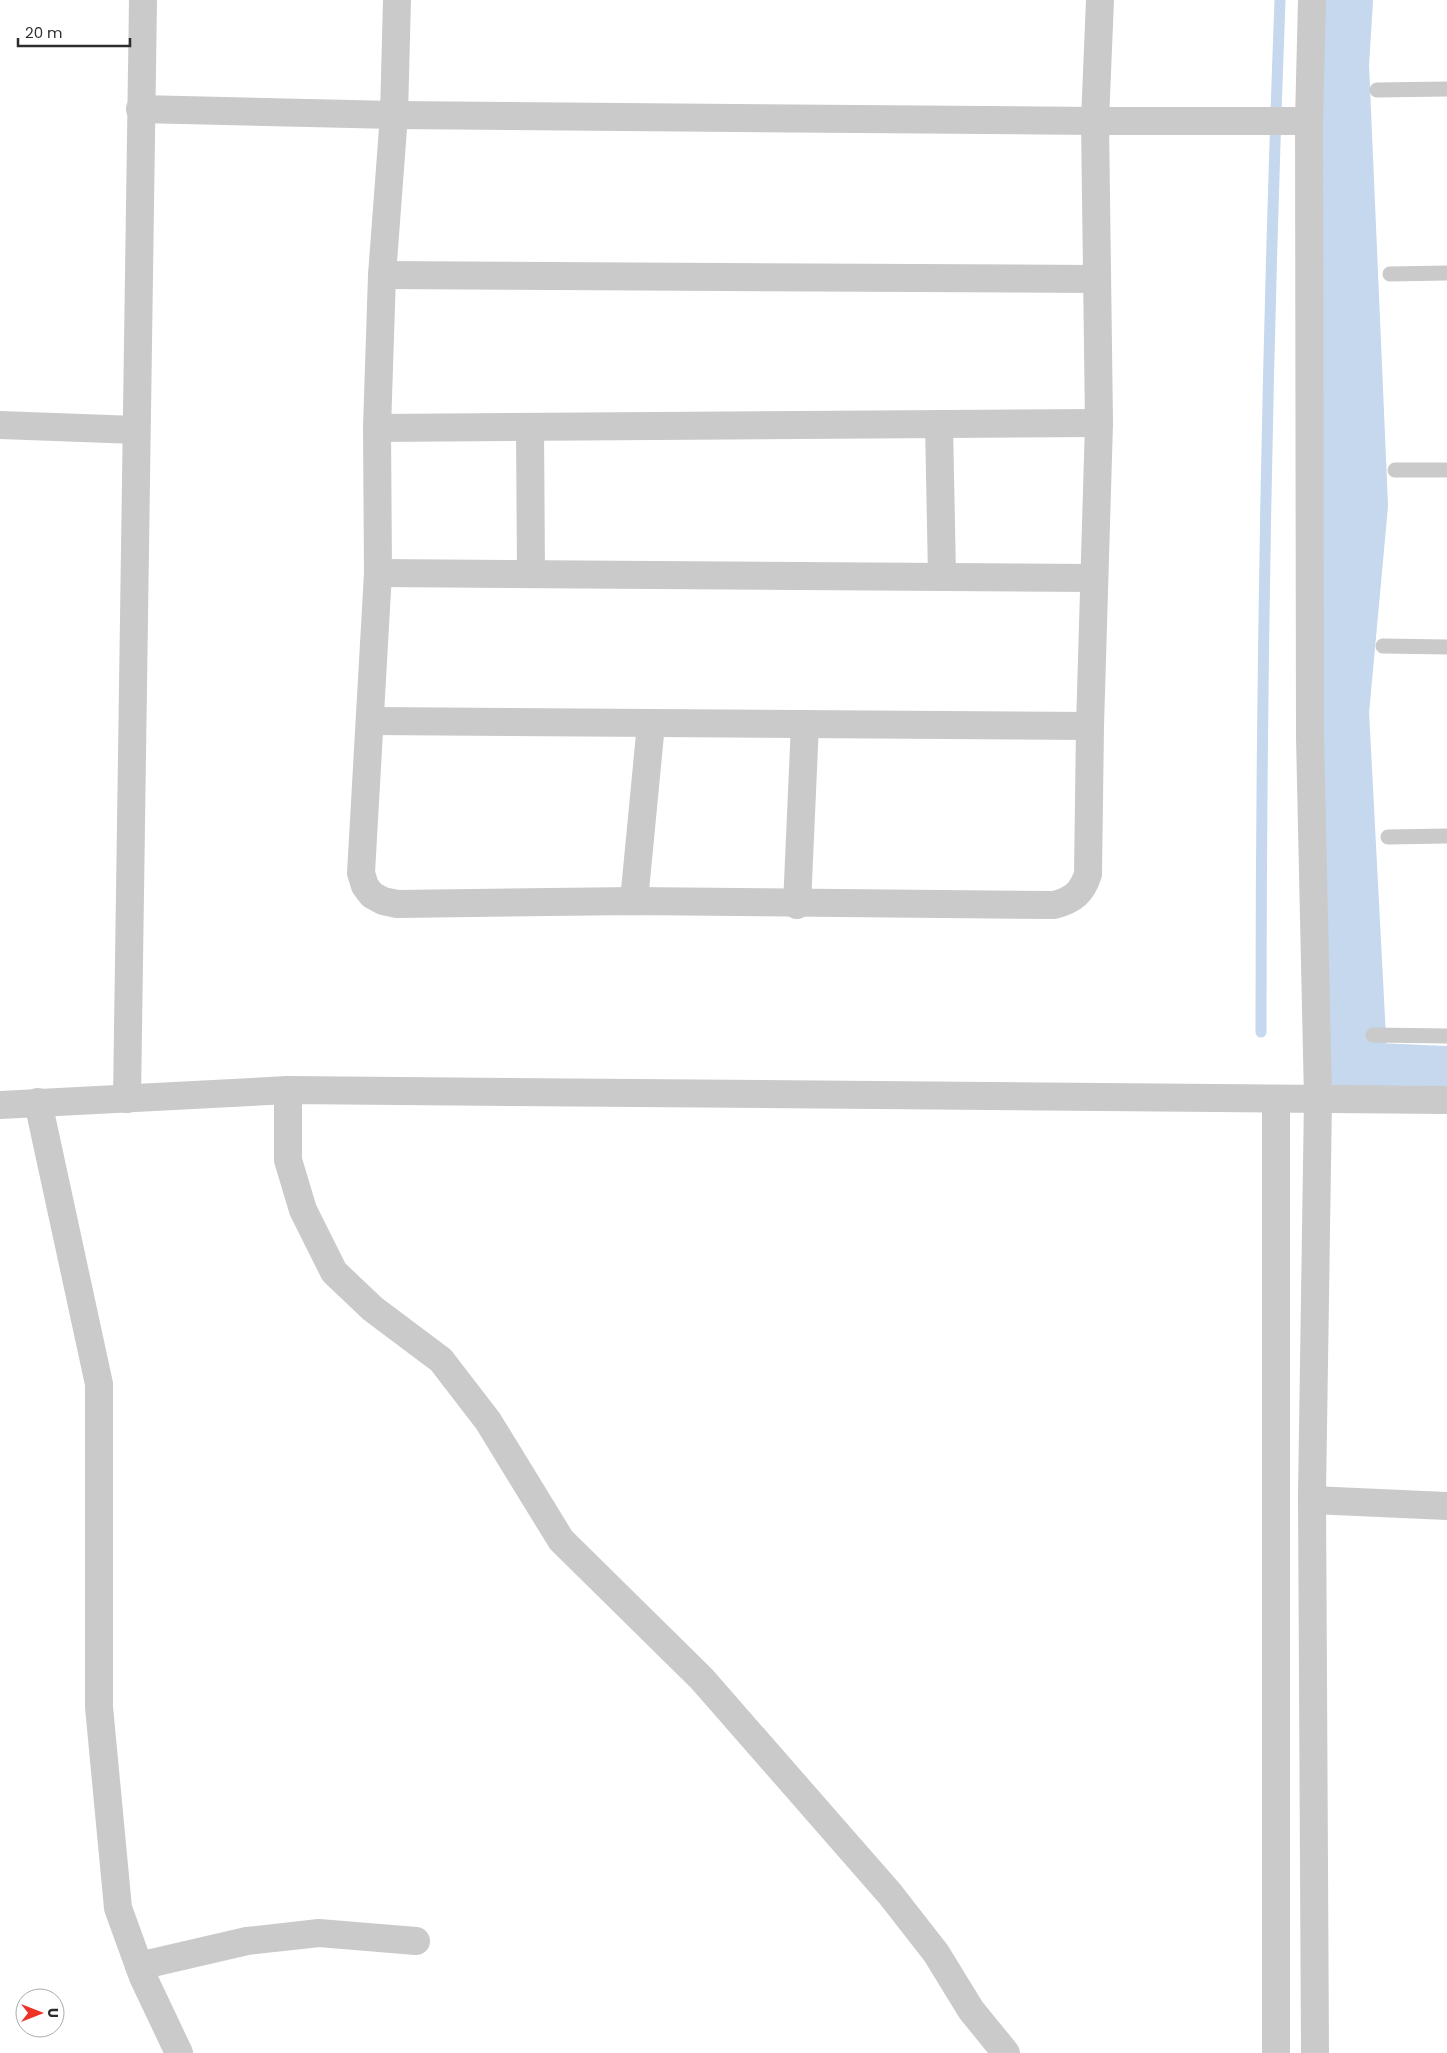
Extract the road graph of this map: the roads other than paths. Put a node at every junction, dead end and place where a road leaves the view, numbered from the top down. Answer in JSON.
{"nodes":[{"id":1,"x":143,"y":0,"type":"edge"},
{"id":2,"x":397,"y":0,"type":"edge"},
{"id":3,"x":1100,"y":0,"type":"edge"},
{"id":4,"x":1312,"y":0,"type":"edge"},
{"id":5,"x":1447,"y":89,"type":"edge"},
{"id":6,"x":1376,"y":90,"type":"dead end"},
{"id":7,"x":140,"y":109,"type":"junction"},
{"id":8,"x":394,"y":115,"type":"junction"},
{"id":9,"x":1095,"y":121,"type":"junction"},
{"id":10,"x":1300,"y":121,"type":"junction"},
{"id":11,"x":1447,"y":273,"type":"edge"},
{"id":12,"x":1390,"y":274,"type":"dead end"},
{"id":13,"x":382,"y":275,"type":"junction"},
{"id":14,"x":1097,"y":279,"type":"junction"},
{"id":15,"x":1099,"y":423,"type":"junction"},
{"id":16,"x":939,"y":424,"type":"junction"},
{"id":17,"x":0,"y":426,"type":"edge"},
{"id":18,"x":530,"y":427,"type":"junction"},
{"id":19,"x":378,"y":428,"type":"junction"},
{"id":20,"x":136,"y":430,"type":"junction"},
{"id":21,"x":1395,"y":470,"type":"dead end"},
{"id":22,"x":1447,"y":470,"type":"edge"},
{"id":23,"x":378,"y":573,"type":"junction"},
{"id":24,"x":531,"y":574,"type":"junction"},
{"id":25,"x":942,"y":576,"type":"junction"},
{"id":26,"x":1093,"y":578,"type":"junction"},
{"id":27,"x":1383,"y":646,"type":"dead end"},
{"id":28,"x":1447,"y":647,"type":"edge"},
{"id":29,"x":371,"y":721,"type":"junction"},
{"id":30,"x":651,"y":724,"type":"junction"},
{"id":31,"x":805,"y":724,"type":"junction"},
{"id":32,"x":1090,"y":726,"type":"junction"},
{"id":33,"x":1447,"y":836,"type":"edge"},
{"id":34,"x":1388,"y":837,"type":"dead end"},
{"id":35,"x":634,"y":902,"type":"junction"},
{"id":36,"x":797,"y":905,"type":"junction"},
{"id":37,"x":1373,"y":1035,"type":"dead end"},
{"id":38,"x":1447,"y":1036,"type":"edge"},
{"id":39,"x":288,"y":1090,"type":"junction"},
{"id":40,"x":1276,"y":1098,"type":"junction"},
{"id":41,"x":1318,"y":1098,"type":"junction"},
{"id":42,"x":127,"y":1099,"type":"junction"},
{"id":43,"x":1447,"y":1100,"type":"edge"},
{"id":44,"x":38,"y":1102,"type":"junction"},
{"id":45,"x":0,"y":1105,"type":"edge"},
{"id":46,"x":1312,"y":1500,"type":"junction"},
{"id":47,"x":1447,"y":1506,"type":"edge"},
{"id":48,"x":416,"y":1941,"type":"dead end"},
{"id":49,"x":139,"y":1966,"type":"junction"},
{"id":50,"x":179,"y":2053,"type":"edge"},
{"id":51,"x":1006,"y":2053,"type":"edge"},
{"id":52,"x":1276,"y":2053,"type":"edge"},
{"id":53,"x":1315,"y":2053,"type":"edge"}],
"edges":[{"from":1,"to":7,"type":"street"},
{"from":2,"to":8,"type":"street"},
{"from":3,"to":9,"type":"street"},
{"from":4,"to":10,"type":"street"},
{"from":5,"to":6,"type":"lane"},
{"from":7,"to":8,"type":"street"},
{"from":7,"to":20,"type":"street"},
{"from":8,"to":9,"type":"street"},
{"from":8,"to":13,"type":"street"},
{"from":9,"to":10,"type":"street"},
{"from":9,"to":14,"type":"street"},
{"from":10,"to":41,"type":"street"},
{"from":11,"to":12,"type":"lane"},
{"from":13,"to":14,"type":"street"},
{"from":13,"to":19,"type":"street"},
{"from":14,"to":15,"type":"street"},
{"from":15,"to":16,"type":"street"},
{"from":15,"to":26,"type":"street"},
{"from":16,"to":18,"type":"street"},
{"from":16,"to":25,"type":"street"},
{"from":17,"to":20,"type":"street"},
{"from":18,"to":19,"type":"street"},
{"from":18,"to":24,"type":"street"},
{"from":19,"to":23,"type":"street"},
{"from":20,"to":42,"type":"street"},
{"from":21,"to":22,"type":"lane"},
{"from":23,"to":24,"type":"street"},
{"from":23,"to":29,"type":"street"},
{"from":24,"to":25,"type":"street"},
{"from":25,"to":26,"type":"street"},
{"from":26,"to":32,"type":"street"},
{"from":27,"to":28,"type":"lane"},
{"from":29,"to":30,"type":"street"},
{"from":29,"to":35,"type":"street"},
{"from":30,"to":31,"type":"street"},
{"from":30,"to":35,"type":"street"},
{"from":31,"to":32,"type":"street"},
{"from":31,"to":36,"type":"street"},
{"from":32,"to":36,"type":"street"},
{"from":33,"to":34,"type":"lane"},
{"from":35,"to":36,"type":"street"},
{"from":37,"to":38,"type":"lane"},
{"from":39,"to":40,"type":"street"},
{"from":39,"to":42,"type":"street"},
{"from":39,"to":51,"type":"street"},
{"from":40,"to":41,"type":"street"},
{"from":40,"to":52,"type":"street"},
{"from":41,"to":43,"type":"street"},
{"from":41,"to":46,"type":"street"},
{"from":42,"to":44,"type":"street"},
{"from":44,"to":45,"type":"street"},
{"from":44,"to":49,"type":"street"},
{"from":46,"to":47,"type":"street"},
{"from":46,"to":53,"type":"street"},
{"from":48,"to":49,"type":"street"},
{"from":49,"to":50,"type":"street"}]}
